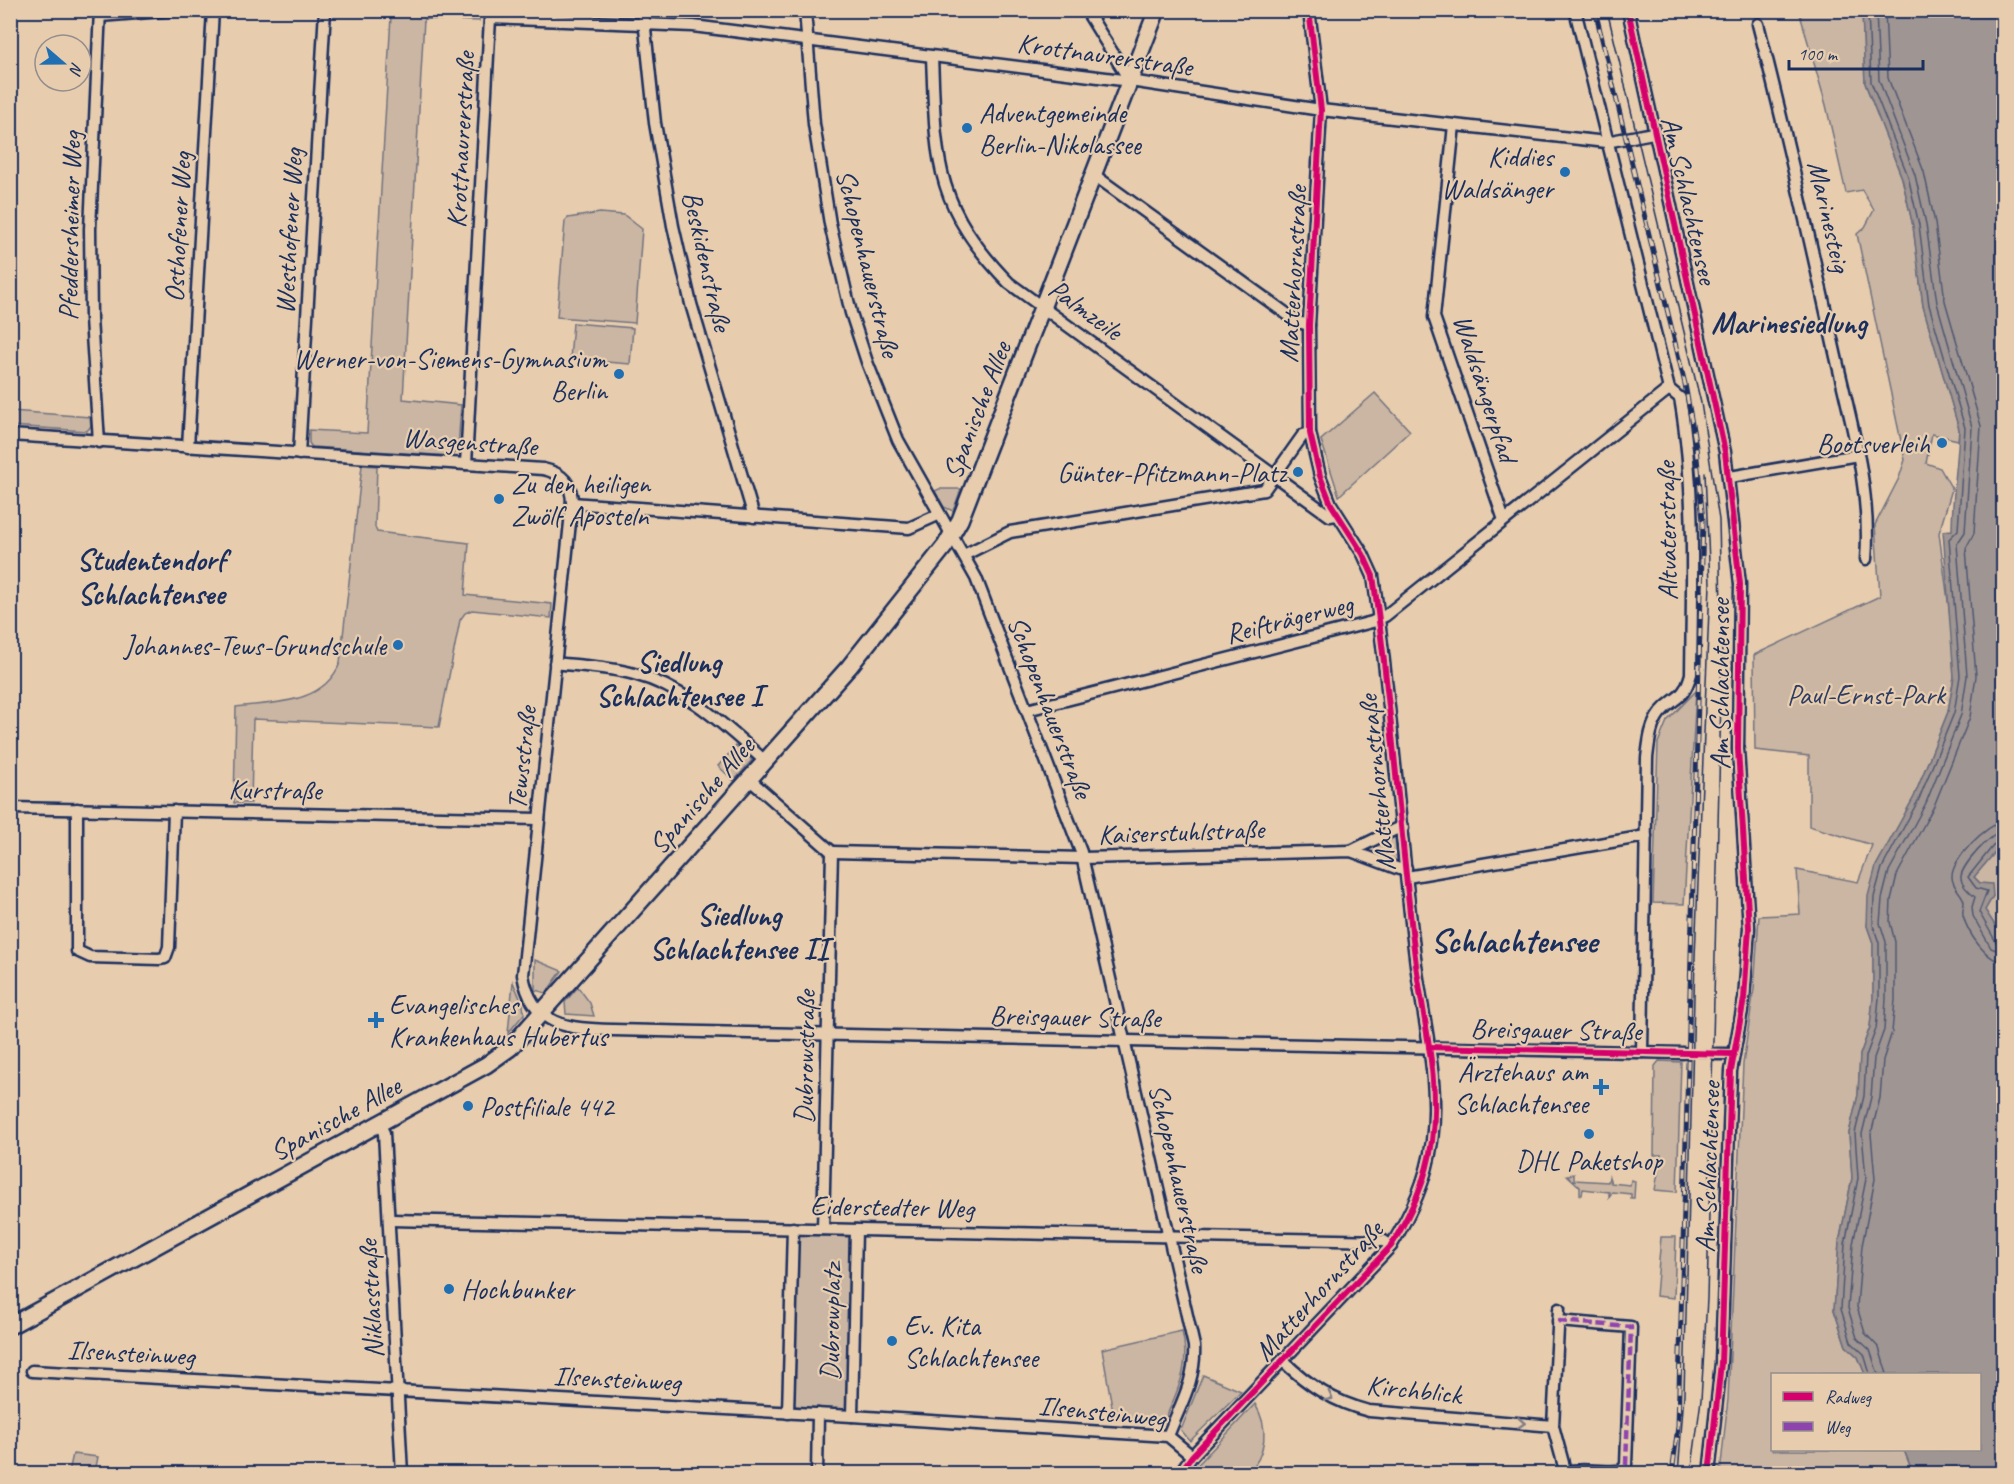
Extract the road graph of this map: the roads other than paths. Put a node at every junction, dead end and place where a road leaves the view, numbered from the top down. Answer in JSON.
{"nodes":[{"id":1,"x":175,"y":10,"type":"edge"},
{"id":2,"x":213,"y":10,"type":"edge"},
{"id":3,"x":325,"y":10,"type":"edge"},
{"id":4,"x":643,"y":10,"type":"edge"},
{"id":5,"x":805,"y":10,"type":"edge"},
{"id":6,"x":1086,"y":10,"type":"edge"},
{"id":7,"x":1157,"y":10,"type":"edge"},
{"id":8,"x":1309,"y":10,"type":"edge"},
{"id":9,"x":1575,"y":10,"type":"edge"},
{"id":10,"x":1628,"y":10,"type":"edge"},
{"id":11,"x":100,"y":13,"type":"edge"},
{"id":12,"x":643,"y":23,"type":"junction"},
{"id":13,"x":1758,"y":24,"type":"dead end"},
{"id":14,"x":807,"y":40,"type":"junction"},
{"id":15,"x":933,"y":56,"type":"junction"},
{"id":16,"x":1130,"y":81,"type":"junction"},
{"id":17,"x":1321,"y":110,"type":"junction"},
{"id":18,"x":1454,"y":125,"type":"junction"},
{"id":19,"x":1653,"y":133,"type":"junction"},
{"id":20,"x":1606,"y":142,"type":"junction"},
{"id":21,"x":1094,"y":175,"type":"junction"},
{"id":22,"x":1043,"y":307,"type":"junction"},
{"id":23,"x":1309,"y":325,"type":"junction"},
{"id":24,"x":1669,"y":389,"type":"junction"},
{"id":25,"x":1310,"y":433,"type":"junction"},
{"id":26,"x":10,"y":435,"type":"edge"},
{"id":27,"x":99,"y":441,"type":"junction"},
{"id":28,"x":188,"y":447,"type":"junction"},
{"id":29,"x":299,"y":454,"type":"junction"},
{"id":30,"x":1858,"y":456,"type":"junction"},
{"id":31,"x":466,"y":464,"type":"junction"},
{"id":32,"x":1274,"y":476,"type":"junction"},
{"id":33,"x":1730,"y":477,"type":"junction"},
{"id":34,"x":572,"y":504,"type":"junction"},
{"id":35,"x":1336,"y":514,"type":"junction"},
{"id":36,"x":938,"y":515,"type":"junction"},
{"id":37,"x":754,"y":518,"type":"junction"},
{"id":38,"x":1504,"y":520,"type":"junction"},
{"id":39,"x":950,"y":537,"type":"junction"},
{"id":40,"x":964,"y":555,"type":"junction"},
{"id":41,"x":1866,"y":559,"type":"dead end"},
{"id":42,"x":1379,"y":619,"type":"junction"},
{"id":43,"x":555,"y":663,"type":"junction"},
{"id":44,"x":1027,"y":710,"type":"junction"},
{"id":45,"x":765,"y":761,"type":"junction"},
{"id":46,"x":749,"y":779,"type":"junction"},
{"id":47,"x":10,"y":808,"type":"edge"},
{"id":48,"x":77,"y":809,"type":"junction"},
{"id":49,"x":174,"y":811,"type":"junction"},
{"id":50,"x":539,"y":819,"type":"junction"},
{"id":51,"x":1403,"y":828,"type":"junction"},
{"id":52,"x":1646,"y":836,"type":"junction"},
{"id":53,"x":1351,"y":851,"type":"junction"},
{"id":54,"x":832,"y":852,"type":"junction"},
{"id":55,"x":1083,"y":858,"type":"junction"},
{"id":56,"x":1407,"y":873,"type":"junction"},
{"id":57,"x":542,"y":1013,"type":"junction"},
{"id":58,"x":829,"y":1035,"type":"junction"},
{"id":59,"x":1125,"y":1041,"type":"junction"},
{"id":60,"x":1429,"y":1047,"type":"junction"},
{"id":61,"x":1642,"y":1052,"type":"junction"},
{"id":62,"x":1683,"y":1053,"type":"tunnel mouth"},
{"id":63,"x":1716,"y":1054,"type":"tunnel mouth"},
{"id":64,"x":1732,"y":1054,"type":"junction"},
{"id":65,"x":379,"y":1123,"type":"junction"},
{"id":66,"x":390,"y":1220,"type":"junction"},
{"id":67,"x":793,"y":1228,"type":"junction"},
{"id":68,"x":823,"y":1229,"type":"junction"},
{"id":69,"x":856,"y":1230,"type":"junction"},
{"id":70,"x":1169,"y":1236,"type":"junction"},
{"id":71,"x":1391,"y":1246,"type":"junction"},
{"id":72,"x":10,"y":1326,"type":"edge"},
{"id":73,"x":1283,"y":1361,"type":"junction"},
{"id":74,"x":32,"y":1371,"type":"dead end"},
{"id":75,"x":398,"y":1390,"type":"junction"},
{"id":76,"x":788,"y":1413,"type":"junction"},
{"id":77,"x":818,"y":1414,"type":"junction"},
{"id":78,"x":852,"y":1416,"type":"junction"},
{"id":79,"x":1553,"y":1425,"type":"junction"},
{"id":80,"x":1168,"y":1436,"type":"junction"},
{"id":81,"x":1192,"y":1456,"type":"junction"},
{"id":82,"x":402,"y":1473,"type":"edge"},
{"id":83,"x":817,"y":1473,"type":"edge"},
{"id":84,"x":1179,"y":1473,"type":"edge"},
{"id":85,"x":1565,"y":1473,"type":"edge"},
{"id":86,"x":1709,"y":1473,"type":"edge"}],
"edges":[{"from":1,"to":11,"type":"street"},
{"from":2,"to":28,"type":"street","name":"Osthofener Weg"},
{"from":3,"to":29,"type":"street","name":"Westhofener Weg"},
{"from":4,"to":12,"type":"street","name":"Beskidenstraße"},
{"from":5,"to":14,"type":"street","name":"Schopenhauerstraße"},
{"from":6,"to":16,"type":"street"},
{"from":7,"to":16,"type":"main road","name":"Spanische Allee"},
{"from":8,"to":17,"type":"street","name":"Matterhornstraße"},
{"from":9,"to":20,"type":"street","name":"Altvaterstraße"},
{"from":10,"to":19,"type":"street","name":"Am Schlachtensee"},
{"from":11,"to":27,"type":"street","name":"Pfeddersheimer Weg"},
{"from":12,"to":14,"type":"street","name":"Krottnaurerstraße"},
{"from":12,"to":31,"type":"street","name":"Krottnaurerstraße"},
{"from":12,"to":37,"type":"street","name":"Beskidenstraße"},
{"from":13,"to":30,"type":"street","name":"Marinesteig"},
{"from":14,"to":15,"type":"street","name":"Krottnaurerstraße"},
{"from":14,"to":36,"type":"street","name":"Schopenhauerstraße"},
{"from":15,"to":16,"type":"street","name":"Krottnaurerstraße"},
{"from":15,"to":22,"type":"street","name":"Palmzeile"},
{"from":16,"to":17,"type":"street","name":"Krottnaurerstraße"},
{"from":16,"to":21,"type":"main road","name":"Spanische Allee"},
{"from":17,"to":18,"type":"street","name":"Krottnaurerstraße"},
{"from":17,"to":23,"type":"street","name":"Matterhornstraße"},
{"from":18,"to":20,"type":"street","name":"Krottnaurerstraße"},
{"from":18,"to":38,"type":"street","name":"Waldsängerpfad"},
{"from":19,"to":20,"type":"street","name":"Krottnaurerstraße"},
{"from":19,"to":33,"type":"street","name":"Am Schlachtensee"},
{"from":20,"to":24,"type":"street","name":"Altvaterstraße"},
{"from":21,"to":22,"type":"main road","name":"Spanische Allee"},
{"from":21,"to":23,"type":"street"},
{"from":22,"to":32,"type":"street","name":"Palmzeile"},
{"from":22,"to":39,"type":"main road","name":"Spanische Allee"},
{"from":23,"to":25,"type":"street","name":"Matterhornstraße"},
{"from":24,"to":38,"type":"street","name":"Reifträgerweg"},
{"from":24,"to":52,"type":"street","name":"Altvaterstraße"},
{"from":25,"to":32,"type":"street"},
{"from":25,"to":35,"type":"street","name":"Matterhornstraße"},
{"from":26,"to":27,"type":"street","name":"Wasgenstraße"},
{"from":27,"to":28,"type":"street","name":"Wasgenstraße"},
{"from":28,"to":29,"type":"street","name":"Wasgenstraße"},
{"from":29,"to":31,"type":"street","name":"Wasgenstraße"},
{"from":30,"to":33,"type":"street"},
{"from":30,"to":41,"type":"street","name":"Marinesteig"},
{"from":31,"to":34,"type":"street","name":"Wasgenstraße"},
{"from":32,"to":35,"type":"street","name":"Palmzeile"},
{"from":32,"to":40,"type":"street"},
{"from":33,"to":64,"type":"street","name":"Am Schlachtensee"},
{"from":34,"to":37,"type":"street"},
{"from":34,"to":43,"type":"street","name":"Tewsstraße"},
{"from":35,"to":42,"type":"street","name":"Matterhornstraße"},
{"from":36,"to":37,"type":"street"},
{"from":36,"to":39,"type":"street","name":"Schopenhauerstraße"},
{"from":38,"to":42,"type":"street","name":"Reifträgerweg"},
{"from":39,"to":40,"type":"street","name":"Schopenhauerstraße"},
{"from":39,"to":45,"type":"main road","name":"Spanische Allee"},
{"from":40,"to":44,"type":"street","name":"Schopenhauerstraße"},
{"from":42,"to":44,"type":"street","name":"Reifträgerweg"},
{"from":42,"to":51,"type":"street","name":"Matterhornstraße"},
{"from":43,"to":45,"type":"street"},
{"from":43,"to":50,"type":"street","name":"Tewsstraße"},
{"from":44,"to":55,"type":"street","name":"Schopenhauerstraße"},
{"from":45,"to":46,"type":"main road","name":"Spanische Allee"},
{"from":46,"to":54,"type":"street"},
{"from":46,"to":57,"type":"main road","name":"Spanische Allee"},
{"from":47,"to":48,"type":"street","name":"Kurstraße"},
{"from":48,"to":49,"type":"street","name":"Kurstraße"},
{"from":48,"to":49,"type":"street"},
{"from":49,"to":50,"type":"street","name":"Kurstraße"},
{"from":50,"to":57,"type":"street","name":"Tewsstraße"},
{"from":51,"to":53,"type":"street","name":"Kaiserstuhlstraße"},
{"from":51,"to":56,"type":"street","name":"Matterhornstraße"},
{"from":52,"to":56,"type":"street","name":"Kaiserstuhlstraße"},
{"from":52,"to":61,"type":"street","name":"Altvaterstraße"},
{"from":53,"to":55,"type":"street","name":"Kaiserstuhlstraße"},
{"from":53,"to":56,"type":"street","name":"Kaiserstuhlstraße"},
{"from":54,"to":55,"type":"street","name":"Kaiserstuhlstraße"},
{"from":54,"to":58,"type":"street","name":"Dubrowstraße"},
{"from":55,"to":59,"type":"street","name":"Schopenhauerstraße"},
{"from":56,"to":60,"type":"street","name":"Matterhornstraße"},
{"from":57,"to":58,"type":"street","name":"Breisgauer Straße"},
{"from":57,"to":65,"type":"main road","name":"Spanische Allee"},
{"from":58,"to":59,"type":"street","name":"Breisgauer Straße"},
{"from":58,"to":68,"type":"street","name":"Dubrowstraße"},
{"from":59,"to":60,"type":"street","name":"Breisgauer Straße"},
{"from":59,"to":70,"type":"street","name":"Schopenhauerstraße"},
{"from":60,"to":61,"type":"street","name":"Breisgauer Straße"},
{"from":60,"to":71,"type":"street","name":"Matterhornstraße"},
{"from":61,"to":62,"type":"street","name":"Breisgauer Straße"},
{"from":63,"to":64,"type":"street"},
{"from":64,"to":86,"type":"street","name":"Am Schlachtensee"},
{"from":65,"to":66,"type":"street","name":"Niklasstraße"},
{"from":65,"to":72,"type":"main road","name":"Spanische Allee"},
{"from":66,"to":67,"type":"street","name":"Eiderstedter Weg"},
{"from":66,"to":75,"type":"street","name":"Niklasstraße"},
{"from":67,"to":68,"type":"street","name":"Eiderstedter Weg"},
{"from":67,"to":76,"type":"street","name":"Dubrowplatz"},
{"from":68,"to":69,"type":"street","name":"Eiderstedter Weg"},
{"from":69,"to":70,"type":"street","name":"Eiderstedter Weg"},
{"from":69,"to":78,"type":"street","name":"Dubrowplatz"},
{"from":70,"to":71,"type":"street","name":"Eiderstedter Weg"},
{"from":70,"to":80,"type":"street","name":"Schopenhauerstraße"},
{"from":71,"to":73,"type":"street","name":"Matterhornstraße"},
{"from":73,"to":79,"type":"street","name":"Kirchblick","one_way":true},
{"from":73,"to":81,"type":"street","name":"Matterhornstraße"},
{"from":74,"to":75,"type":"street","name":"Ilsensteinweg"},
{"from":75,"to":76,"type":"street","name":"Ilsensteinweg"},
{"from":75,"to":82,"type":"street","name":"Niklasstraße"},
{"from":76,"to":77,"type":"street","name":"Ilsensteinweg"},
{"from":77,"to":78,"type":"street","name":"Ilsensteinweg"},
{"from":77,"to":83,"type":"street"},
{"from":78,"to":80,"type":"street","name":"Ilsensteinweg"},
{"from":79,"to":85,"type":"street"},
{"from":79,"to":85,"type":"street"},
{"from":80,"to":81,"type":"street","name":"Ilsensteinweg"},
{"from":81,"to":84,"type":"street","name":"Matterhornstraße"}]}
